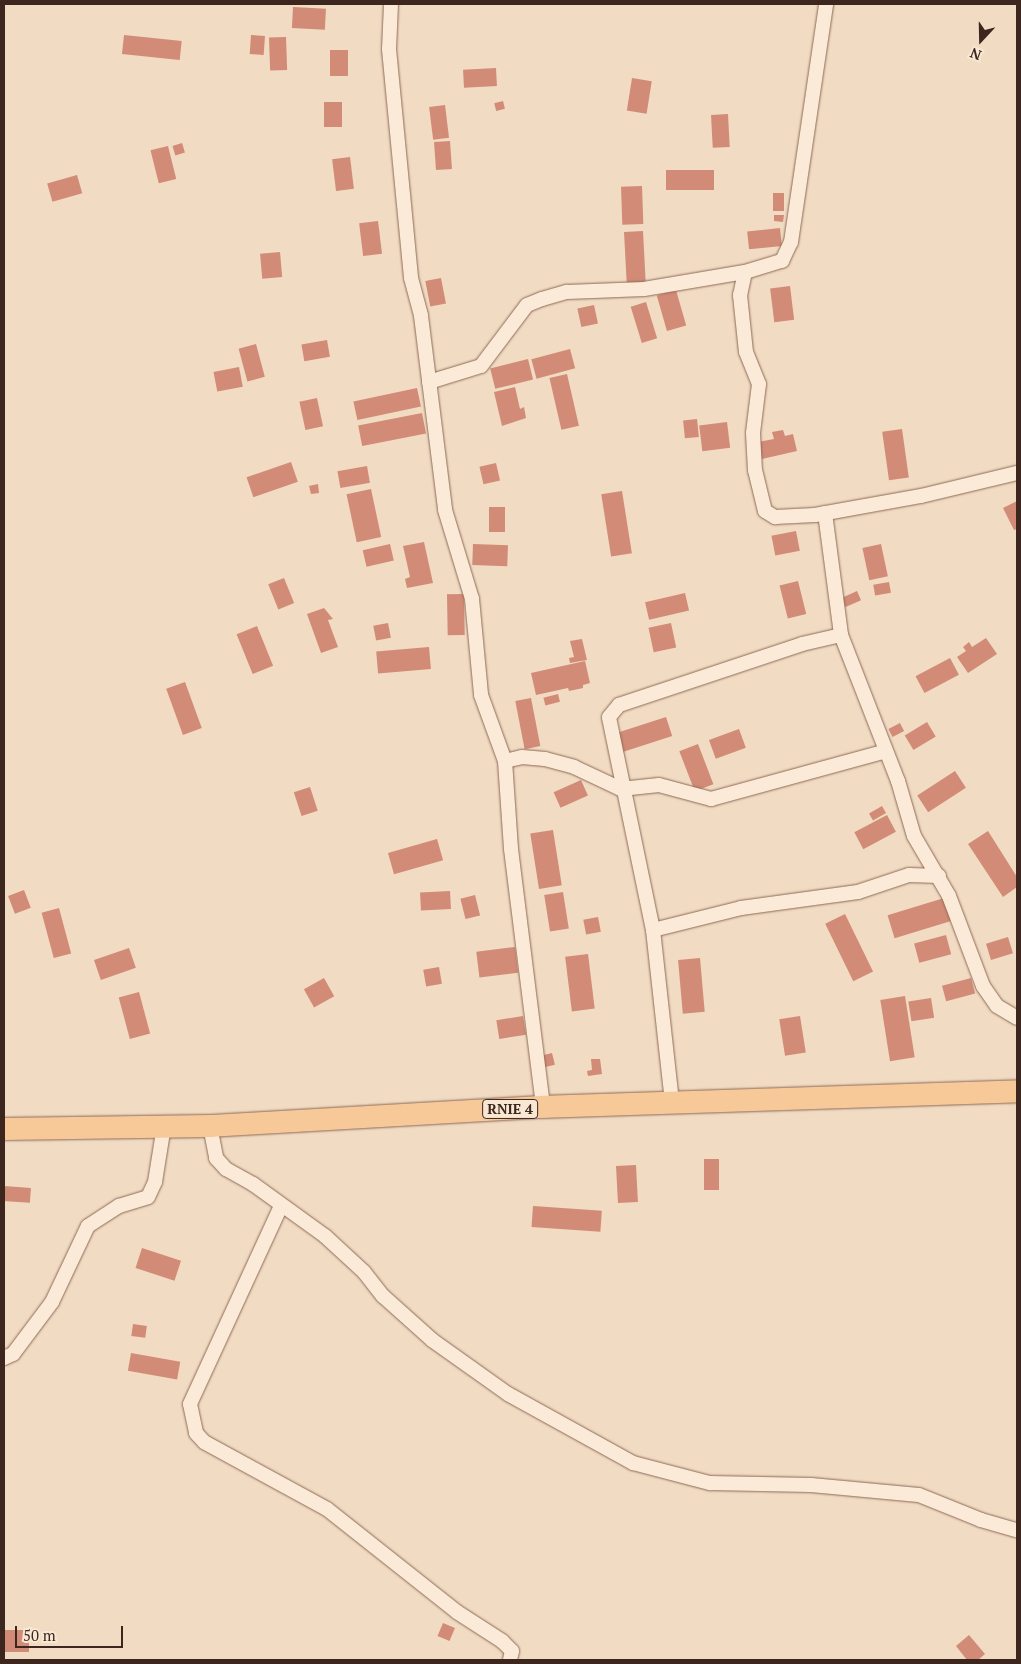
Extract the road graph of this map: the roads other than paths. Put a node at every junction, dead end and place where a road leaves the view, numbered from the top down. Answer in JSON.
{"nodes":[{"id":1,"x":392,"y":4,"type":"edge"},
{"id":2,"x":826,"y":4,"type":"edge"},
{"id":3,"x":746,"y":272,"type":"junction"},
{"id":4,"x":722,"y":276,"type":"junction"},
{"id":5,"x":740,"y":295,"type":"junction"},
{"id":6,"x":429,"y":382,"type":"junction"},
{"id":7,"x":1017,"y":472,"type":"edge"},
{"id":8,"x":825,"y":513,"type":"junction"},
{"id":9,"x":841,"y":634,"type":"junction"},
{"id":10,"x":886,"y":751,"type":"junction"},
{"id":11,"x":505,"y":761,"type":"junction"},
{"id":12,"x":621,"y":789,"type":"junction"},
{"id":13,"x":939,"y":876,"type":"junction"},
{"id":14,"x":652,"y":930,"type":"junction"},
{"id":15,"x":1017,"y":1018,"type":"edge"},
{"id":16,"x":1017,"y":1091,"type":"edge"},
{"id":17,"x":672,"y":1102,"type":"junction"},
{"id":18,"x":543,"y":1108,"type":"junction"},
{"id":19,"x":164,"y":1126,"type":"junction"},
{"id":20,"x":210,"y":1126,"type":"junction"},
{"id":21,"x":4,"y":1129,"type":"edge"},
{"id":22,"x":281,"y":1206,"type":"junction"},
{"id":23,"x":4,"y":1358,"type":"edge"},
{"id":24,"x":1017,"y":1530,"type":"edge"},
{"id":25,"x":510,"y":1660,"type":"edge"}],
"edges":[{"from":1,"to":6,"type":"street"},
{"from":2,"to":3,"type":"street"},
{"from":3,"to":4,"type":"street"},
{"from":3,"to":5,"type":"street"},
{"from":4,"to":5,"type":"street"},
{"from":4,"to":6,"type":"street"},
{"from":5,"to":8,"type":"street"},
{"from":6,"to":11,"type":"street"},
{"from":7,"to":8,"type":"street"},
{"from":8,"to":9,"type":"street"},
{"from":9,"to":10,"type":"street"},
{"from":9,"to":12,"type":"street"},
{"from":10,"to":12,"type":"street"},
{"from":10,"to":13,"type":"street"},
{"from":11,"to":12,"type":"street"},
{"from":11,"to":18,"type":"street"},
{"from":12,"to":14,"type":"street"},
{"from":13,"to":14,"type":"street"},
{"from":13,"to":15,"type":"street"},
{"from":14,"to":17,"type":"street"},
{"from":16,"to":17,"type":"main road","number":"RNIE 4"},
{"from":17,"to":18,"type":"main road","number":"RNIE 4"},
{"from":18,"to":20,"type":"main road","number":"RNIE 4"},
{"from":19,"to":20,"type":"main road","number":"RNIE 4"},
{"from":19,"to":21,"type":"main road","number":"RNIE 4"},
{"from":19,"to":23,"type":"street"},
{"from":20,"to":22,"type":"street"},
{"from":22,"to":24,"type":"street"},
{"from":22,"to":25,"type":"street"}]}
